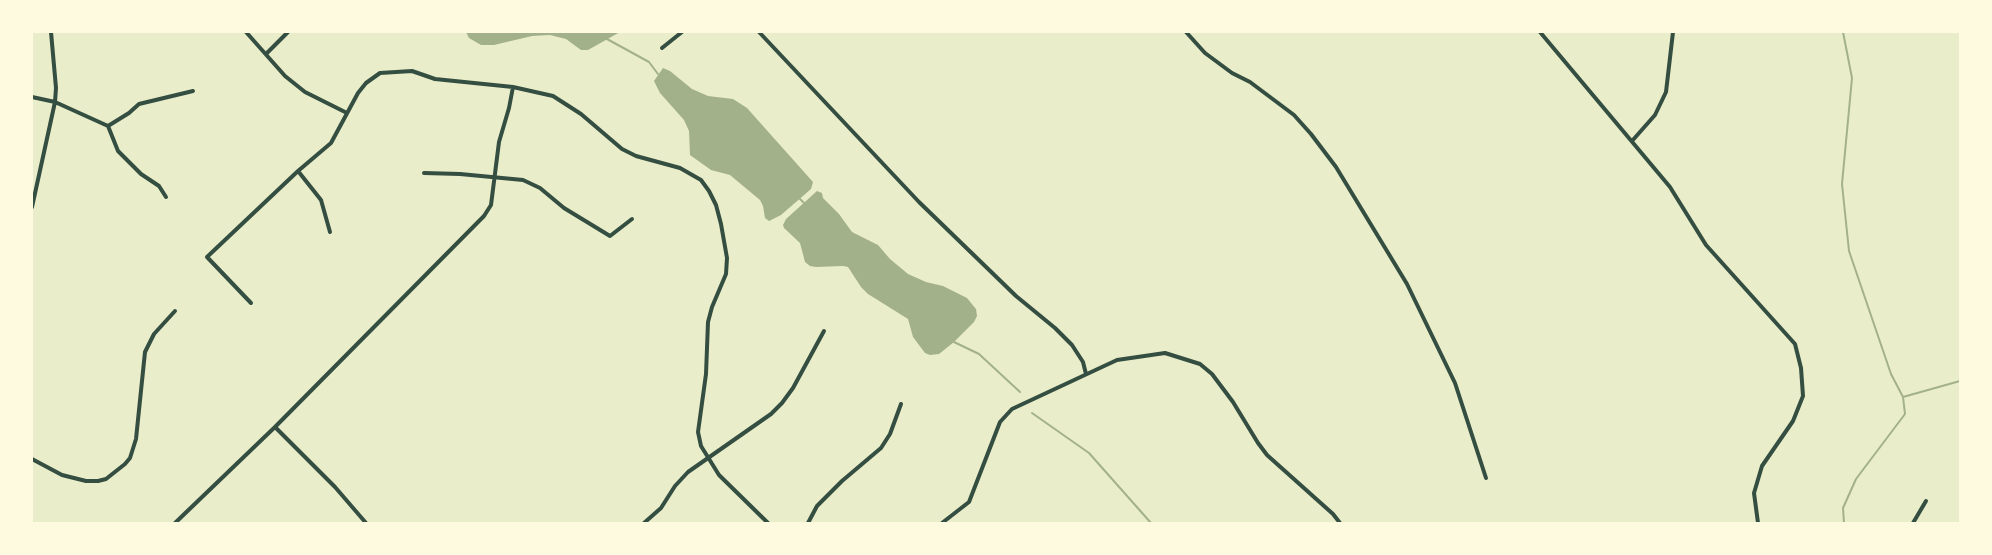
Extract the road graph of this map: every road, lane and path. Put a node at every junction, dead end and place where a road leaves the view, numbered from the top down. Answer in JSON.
{"nodes":[{"id":1,"x":51,"y":32,"type":"edge"},
{"id":2,"x":246,"y":32,"type":"edge"},
{"id":3,"x":288,"y":32,"type":"edge"},
{"id":4,"x":682,"y":32,"type":"edge"},
{"id":5,"x":759,"y":32,"type":"edge"},
{"id":6,"x":1186,"y":32,"type":"edge"},
{"id":7,"x":1540,"y":32,"type":"edge"},
{"id":8,"x":1673,"y":32,"type":"edge"},
{"id":9,"x":662,"y":48,"type":"dead end"},
{"id":10,"x":266,"y":54,"type":"junction"},
{"id":11,"x":513,"y":87,"type":"junction"},
{"id":12,"x":193,"y":91,"type":"dead end"},
{"id":13,"x":32,"y":97,"type":"edge"},
{"id":14,"x":55,"y":102,"type":"junction"},
{"id":15,"x":347,"y":113,"type":"junction"},
{"id":16,"x":108,"y":126,"type":"junction"},
{"id":17,"x":1632,"y":141,"type":"junction"},
{"id":18,"x":298,"y":171,"type":"junction"},
{"id":19,"x":424,"y":173,"type":"dead end"},
{"id":20,"x":495,"y":176,"type":"junction"},
{"id":21,"x":166,"y":197,"type":"dead end"},
{"id":22,"x":32,"y":207,"type":"edge"},
{"id":23,"x":632,"y":219,"type":"dead end"},
{"id":24,"x":330,"y":232,"type":"dead end"},
{"id":25,"x":251,"y":303,"type":"dead end"},
{"id":26,"x":175,"y":311,"type":"dead end"},
{"id":27,"x":824,"y":331,"type":"dead end"},
{"id":28,"x":1086,"y":374,"type":"junction"},
{"id":29,"x":901,"y":404,"type":"dead end"},
{"id":30,"x":275,"y":427,"type":"junction"},
{"id":31,"x":32,"y":458,"type":"edge"},
{"id":32,"x":707,"y":459,"type":"junction"},
{"id":33,"x":1486,"y":478,"type":"dead end"},
{"id":34,"x":1926,"y":501,"type":"dead end"},
{"id":35,"x":175,"y":523,"type":"edge"},
{"id":36,"x":366,"y":523,"type":"edge"},
{"id":37,"x":644,"y":523,"type":"edge"},
{"id":38,"x":768,"y":523,"type":"edge"},
{"id":39,"x":808,"y":523,"type":"edge"},
{"id":40,"x":942,"y":523,"type":"edge"},
{"id":41,"x":1340,"y":523,"type":"edge"},
{"id":42,"x":1758,"y":523,"type":"edge"},
{"id":43,"x":1913,"y":523,"type":"edge"}],
"edges":[{"from":1,"to":14,"type":"street"},
{"from":2,"to":10,"type":"street"},
{"from":3,"to":10,"type":"street"},
{"from":4,"to":9,"type":"street"},
{"from":5,"to":28,"type":"street"},
{"from":6,"to":33,"type":"street"},
{"from":7,"to":17,"type":"street"},
{"from":8,"to":17,"type":"street"},
{"from":10,"to":15,"type":"street"},
{"from":11,"to":15,"type":"street"},
{"from":11,"to":20,"type":"street"},
{"from":11,"to":32,"type":"street"},
{"from":12,"to":16,"type":"street"},
{"from":13,"to":14,"type":"street"},
{"from":14,"to":16,"type":"street"},
{"from":14,"to":22,"type":"street"},
{"from":15,"to":18,"type":"street"},
{"from":16,"to":21,"type":"street"},
{"from":17,"to":42,"type":"street"},
{"from":18,"to":24,"type":"street"},
{"from":18,"to":25,"type":"street"},
{"from":19,"to":20,"type":"street"},
{"from":20,"to":23,"type":"street"},
{"from":20,"to":30,"type":"street"},
{"from":26,"to":31,"type":"street"},
{"from":27,"to":32,"type":"street"},
{"from":28,"to":40,"type":"street"},
{"from":28,"to":41,"type":"street"},
{"from":29,"to":39,"type":"street"},
{"from":30,"to":35,"type":"street"},
{"from":30,"to":36,"type":"street"},
{"from":32,"to":37,"type":"street"},
{"from":32,"to":38,"type":"street"},
{"from":34,"to":43,"type":"street"}]}
